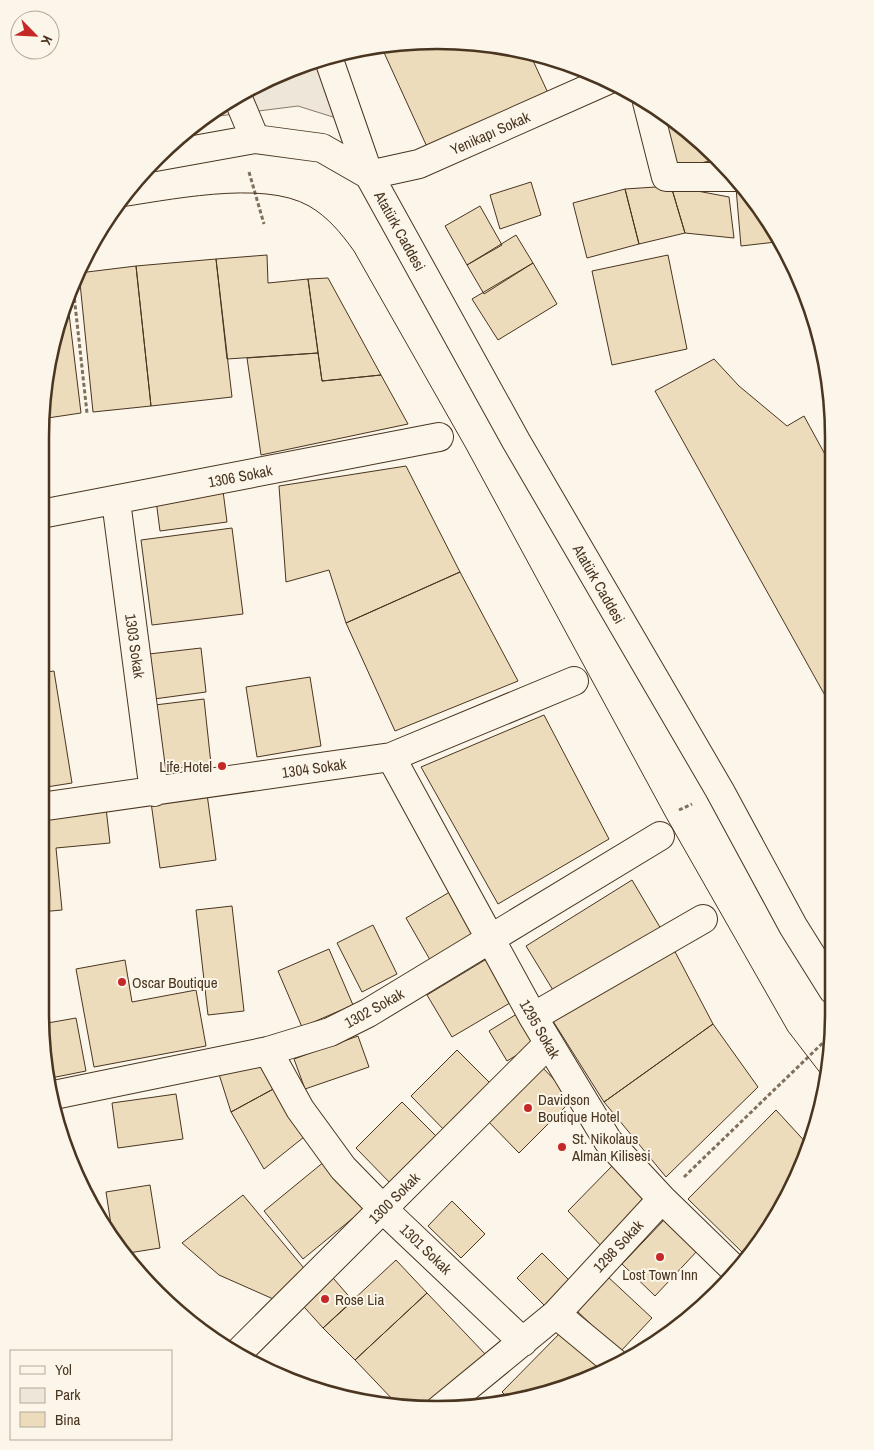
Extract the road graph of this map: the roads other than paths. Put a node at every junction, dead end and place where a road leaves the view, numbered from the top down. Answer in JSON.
{"nodes":[{"id":1,"x":330,"y":64,"type":"edge"},
{"id":2,"x":599,"y":84,"type":"edge"},
{"id":3,"x":241,"y":102,"type":"edge"},
{"id":4,"x":651,"y":113,"type":"edge"},
{"id":5,"x":255,"y":139,"type":"junction"},
{"id":6,"x":171,"y":154,"type":"edge"},
{"id":7,"x":369,"y":175,"type":"junction"},
{"id":8,"x":725,"y":177,"type":"edge"},
{"id":9,"x":439,"y":437,"type":"dead end"},
{"id":10,"x":116,"y":501,"type":"junction"},
{"id":11,"x":49,"y":513,"type":"edge"},
{"id":12,"x":574,"y":681,"type":"dead end"},
{"id":13,"x":391,"y":757,"type":"junction"},
{"id":14,"x":154,"y":792,"type":"junction"},
{"id":15,"x":49,"y":806,"type":"edge"},
{"id":16,"x":660,"y":836,"type":"dead end"},
{"id":17,"x":703,"y":919,"type":"dead end"},
{"id":18,"x":491,"y":938,"type":"junction"},
{"id":19,"x":825,"y":977,"type":"edge"},
{"id":20,"x":532,"y":1017,"type":"junction"},
{"id":21,"x":548,"y":1044,"type":"junction"},
{"id":22,"x":268,"y":1051,"type":"junction"},
{"id":23,"x":57,"y":1094,"type":"edge"},
{"id":24,"x":662,"y":1199,"type":"junction"},
{"id":25,"x":383,"y":1209,"type":"junction"},
{"id":26,"x":731,"y":1266,"type":"edge"},
{"id":27,"x":556,"y":1314,"type":"junction"},
{"id":28,"x":524,"y":1342,"type":"junction"},
{"id":29,"x":243,"y":1349,"type":"edge"},
{"id":30,"x":611,"y":1360,"type":"edge"},
{"id":31,"x":451,"y":1400,"type":"edge"}],
"edges":[{"from":1,"to":7,"type":"street","name":"Atatürk Caddesi"},
{"from":2,"to":7,"type":"street","name":"Yenikapı Sokak"},
{"from":3,"to":5,"type":"street"},
{"from":4,"to":8,"type":"street"},
{"from":5,"to":6,"type":"street"},
{"from":5,"to":7,"type":"street"},
{"from":7,"to":19,"type":"street","name":"Atatürk Caddesi"},
{"from":9,"to":10,"type":"street","name":"1306 Sokak"},
{"from":10,"to":11,"type":"street","name":"1306 Sokak"},
{"from":10,"to":14,"type":"street","name":"1303 Sokak"},
{"from":12,"to":13,"type":"street","name":"1304 Sokak"},
{"from":13,"to":14,"type":"street","name":"1304 Sokak"},
{"from":13,"to":18,"type":"street","name":"1295 Sokak"},
{"from":14,"to":15,"type":"street","name":"1304 Sokak"},
{"from":16,"to":18,"type":"street","name":"1302 Sokak"},
{"from":17,"to":20,"type":"street"},
{"from":18,"to":20,"type":"street","name":"1295 Sokak"},
{"from":18,"to":22,"type":"street","name":"1302 Sokak"},
{"from":20,"to":21,"type":"street","name":"1295 Sokak"},
{"from":21,"to":24,"type":"street","name":"1295 Sokak"},
{"from":21,"to":25,"type":"street","name":"1300 Sokak"},
{"from":22,"to":23,"type":"street","name":"1302 Sokak"},
{"from":22,"to":25,"type":"street","name":"1301 Sokak"},
{"from":24,"to":26,"type":"street","name":"1295 Sokak"},
{"from":24,"to":27,"type":"street","name":"1298 Sokak"},
{"from":25,"to":28,"type":"street","name":"1301 Sokak"},
{"from":25,"to":29,"type":"street","name":"1300 Sokak"},
{"from":27,"to":28,"type":"street","name":"1298 Sokak"},
{"from":27,"to":30,"type":"street"},
{"from":28,"to":31,"type":"street","name":"1298 Sokak"}]}
